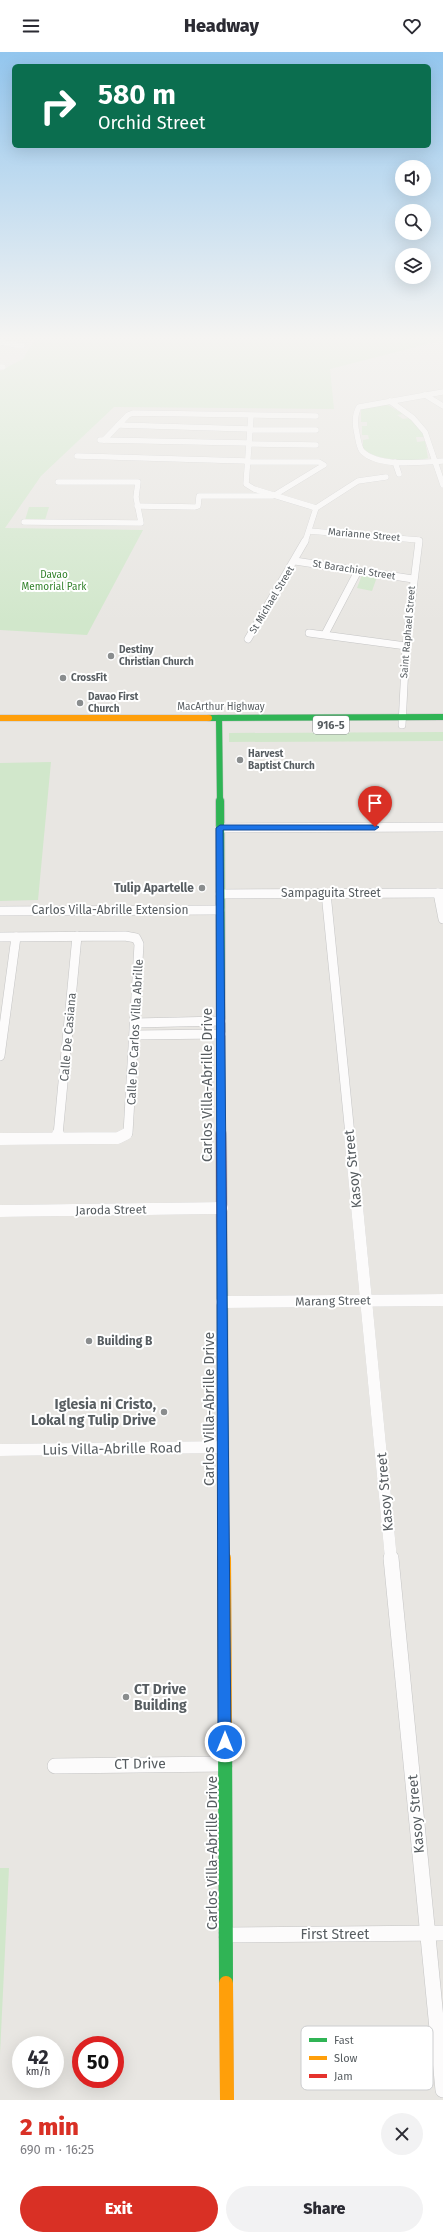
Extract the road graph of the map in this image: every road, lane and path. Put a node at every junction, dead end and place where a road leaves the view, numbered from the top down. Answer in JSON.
{"nodes":[{"id":1,"x":109,"y":433,"type":"edge"},
{"id":2,"x":250,"y":433,"type":"edge"},
{"id":3,"x":357,"y":433,"type":"edge"},
{"id":4,"x":425,"y":433,"type":"edge"},
{"id":5,"x":249,"y":444,"type":"junction"},
{"id":6,"x":316,"y":445,"type":"dead end"},
{"id":7,"x":77,"y":456,"type":"dead end"},
{"id":8,"x":247,"y":461,"type":"junction"},
{"id":9,"x":443,"y":461,"type":"edge"},
{"id":10,"x":395,"y":462,"type":"junction"},
{"id":11,"x":435,"y":462,"type":"junction"},
{"id":12,"x":399,"y":474,"type":"dead end"},
{"id":13,"x":386,"y":477,"type":"dead end"},
{"id":14,"x":58,"y":482,"type":"dead end"},
{"id":15,"x":443,"y":485,"type":"edge"},
{"id":16,"x":275,"y":496,"type":"junction"},
{"id":17,"x":137,"y":506,"type":"junction"},
{"id":18,"x":316,"y":508,"type":"junction"},
{"id":19,"x":24,"y":522,"type":"dead end"},
{"id":20,"x":309,"y":531,"type":"junction"},
{"id":21,"x":419,"y":540,"type":"joint"},
{"id":22,"x":295,"y":561,"type":"junction"},
{"id":23,"x":358,"y":571,"type":"junction"},
{"id":24,"x":413,"y":579,"type":"junction"},
{"id":25,"x":308,"y":633,"type":"dead end"},
{"id":26,"x":325,"y":634,"type":"junction"},
{"id":27,"x":248,"y":639,"type":"dead end"},
{"id":28,"x":406,"y":646,"type":"junction"},
{"id":29,"x":443,"y":717,"type":"edge"},
{"id":30,"x":0,"y":718,"type":"edge"},
{"id":31,"x":402,"y":721,"type":"junction"},
{"id":32,"x":73,"y":722,"type":"junction"},
{"id":33,"x":219,"y":722,"type":"junction"},
{"id":34,"x":443,"y":725,"type":"edge"},
{"id":35,"x":0,"y":727,"type":"edge"},
{"id":36,"x":443,"y":827,"type":"edge"},
{"id":37,"x":220,"y":828,"type":"junction"},
{"id":38,"x":326,"y":893,"type":"junction"},
{"id":39,"x":441,"y":893,"type":"edge"},
{"id":40,"x":220,"y":894,"type":"junction"},
{"id":41,"x":220,"y":910,"type":"junction"},
{"id":42,"x":0,"y":911,"type":"edge"},
{"id":43,"x":443,"y":919,"type":"edge"},
{"id":44,"x":77,"y":936,"type":"junction"},
{"id":45,"x":0,"y":937,"type":"edge"},
{"id":46,"x":16,"y":937,"type":"junction"},
{"id":47,"x":221,"y":1021,"type":"junction"},
{"id":48,"x":182,"y":1022,"type":"junction"},
{"id":49,"x":135,"y":1023,"type":"junction"},
{"id":50,"x":221,"y":1034,"type":"junction"},
{"id":51,"x":182,"y":1035,"type":"junction"},
{"id":52,"x":135,"y":1036,"type":"junction"},
{"id":53,"x":0,"y":1056,"type":"edge"},
{"id":54,"x":58,"y":1138,"type":"junction"},
{"id":55,"x":0,"y":1139,"type":"edge"},
{"id":56,"x":222,"y":1208,"type":"junction"},
{"id":57,"x":0,"y":1211,"type":"edge"},
{"id":58,"x":366,"y":1300,"type":"junction"},
{"id":59,"x":443,"y":1300,"type":"edge"},
{"id":60,"x":222,"y":1302,"type":"junction"},
{"id":61,"x":223,"y":1447,"type":"junction"},
{"id":62,"x":0,"y":1450,"type":"edge"},
{"id":63,"x":225,"y":1764,"type":"junction"},
{"id":64,"x":55,"y":1766,"type":"dead end"},
{"id":65,"x":435,"y":1933,"type":"edge"},
{"id":66,"x":226,"y":1935,"type":"junction"},
{"id":67,"x":443,"y":2090,"type":"edge"},
{"id":68,"x":227,"y":2100,"type":"edge"}],
"edges":[{"from":1,"to":5,"type":"street"},
{"from":2,"to":5,"type":"street"},
{"from":3,"to":10,"type":"street"},
{"from":4,"to":11,"type":"street"},
{"from":5,"to":6,"type":"street"},
{"from":5,"to":8,"type":"street"},
{"from":7,"to":8,"type":"street"},
{"from":8,"to":16,"type":"street"},
{"from":8,"to":16,"type":"street"},
{"from":9,"to":11,"type":"street"},
{"from":10,"to":11,"type":"street"},
{"from":10,"to":12,"type":"street"},
{"from":11,"to":15,"type":"street"},
{"from":13,"to":18,"type":"street"},
{"from":14,"to":17,"type":"street"},
{"from":16,"to":17,"type":"street"},
{"from":16,"to":18,"type":"street"},
{"from":17,"to":19,"type":"street"},
{"from":18,"to":20,"type":"street","name":"St Michael Street"},
{"from":20,"to":21,"type":"street","name":"Marianne Street"},
{"from":20,"to":22,"type":"street","name":"St Michael Street"},
{"from":21,"to":24,"type":"street","name":"Saint Raphael Street"},
{"from":22,"to":23,"type":"street","name":"St Barachiel Street"},
{"from":22,"to":27,"type":"street","name":"St Michael Street"},
{"from":23,"to":24,"type":"street","name":"St Barachiel Street"},
{"from":23,"to":26,"type":"street"},
{"from":24,"to":28,"type":"street","name":"Saint Raphael Street"},
{"from":25,"to":26,"type":"street"},
{"from":26,"to":28,"type":"street"},
{"from":28,"to":31,"type":"street","name":"Saint Raphael Street"},
{"from":29,"to":31,"type":"main road","name":"MacArthur Highway","number":"916-5"},
{"from":30,"to":32,"type":"main road","name":"MacArthur Highway","number":"916-5"},
{"from":31,"to":33,"type":"main road","name":"MacArthur Highway","number":"916-5"},
{"from":31,"to":34,"type":"main road","name":"MacArthur Highway","number":"916-5"},
{"from":32,"to":33,"type":"main road","name":"MacArthur Highway","number":"916-5"},
{"from":32,"to":35,"type":"main road","name":"MacArthur Highway","number":"916-5"},
{"from":33,"to":37,"type":"main road","name":"Carlos Villa-Abrille Drive"},
{"from":36,"to":37,"type":"street"},
{"from":37,"to":40,"type":"main road","name":"Carlos Villa-Abrille Drive"},
{"from":38,"to":39,"type":"street","name":"Sampaguita Street"},
{"from":38,"to":40,"type":"street","name":"Sampaguita Street"},
{"from":38,"to":58,"type":"street","name":"Kasoy Street"},
{"from":39,"to":43,"type":"street"},
{"from":40,"to":41,"type":"main road","name":"Carlos Villa-Abrille Drive"},
{"from":41,"to":42,"type":"street","name":"Carlos Villa-Abrille Extension"},
{"from":41,"to":47,"type":"main road","name":"Carlos Villa-Abrille Drive"},
{"from":44,"to":46,"type":"street","name":"Calle De Carlos Villa Abrille"},
{"from":44,"to":49,"type":"street","name":"Calle De Carlos Villa Abrille"},
{"from":44,"to":54,"type":"street","name":"Calle De Casiana"},
{"from":45,"to":46,"type":"street","name":"Calle De Carlos Villa Abrille"},
{"from":46,"to":53,"type":"street"},
{"from":47,"to":48,"type":"street"},
{"from":47,"to":50,"type":"main road","name":"Carlos Villa-Abrille Drive"},
{"from":48,"to":49,"type":"street"},
{"from":48,"to":51,"type":"street"},
{"from":49,"to":52,"type":"street","name":"Calle De Carlos Villa Abrille"},
{"from":50,"to":51,"type":"street"},
{"from":50,"to":56,"type":"main road","name":"Carlos Villa-Abrille Drive"},
{"from":51,"to":52,"type":"street"},
{"from":52,"to":54,"type":"street","name":"Calle De Carlos Villa Abrille"},
{"from":54,"to":55,"type":"street","name":"Calle De Carlos Villa Abrille"},
{"from":56,"to":57,"type":"street","name":"Jaroda Street"},
{"from":56,"to":60,"type":"main road","name":"Carlos Villa-Abrille Drive"},
{"from":58,"to":59,"type":"street","name":"Marang Street"},
{"from":58,"to":60,"type":"street","name":"Marang Street"},
{"from":58,"to":65,"type":"street","name":"Kasoy Street"},
{"from":60,"to":61,"type":"main road","name":"Carlos Villa-Abrille Drive"},
{"from":61,"to":62,"type":"street","name":"Luis Villa-Abrille Road"},
{"from":61,"to":63,"type":"main road","name":"Carlos Villa-Abrille Drive"},
{"from":63,"to":64,"type":"street","name":"CT Drive"},
{"from":63,"to":66,"type":"main road","name":"Carlos Villa-Abrille Drive"},
{"from":65,"to":66,"type":"street","name":"First Street"},
{"from":65,"to":67,"type":"street","name":"Kasoy Street"},
{"from":66,"to":68,"type":"main road","name":"Carlos Villa-Abrille Drive"}]}
